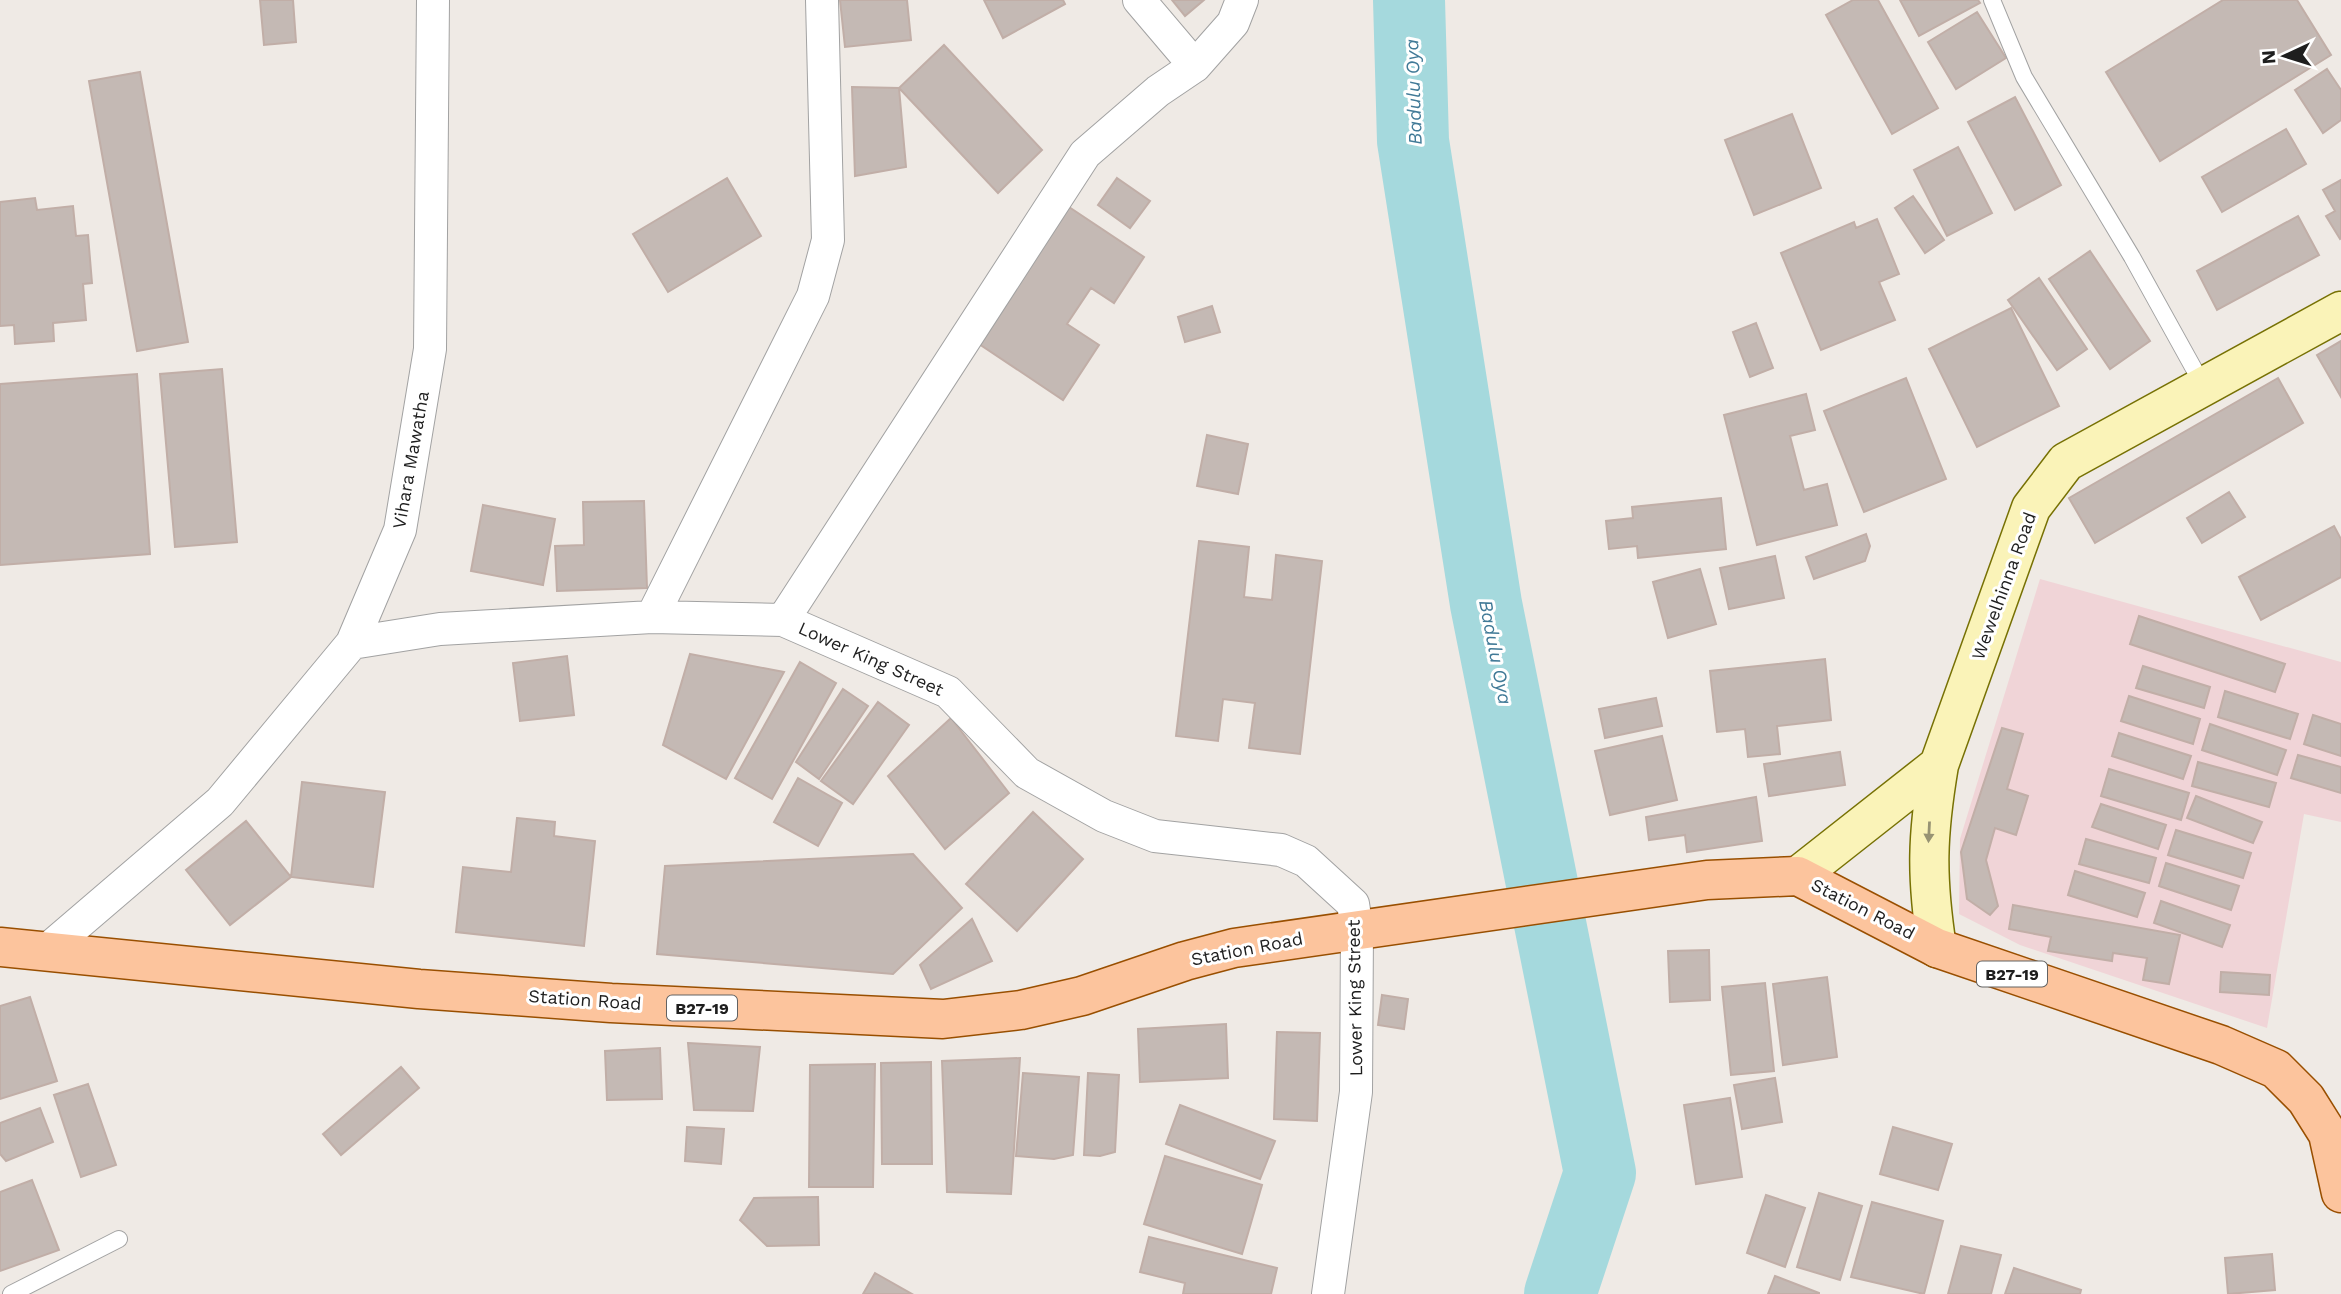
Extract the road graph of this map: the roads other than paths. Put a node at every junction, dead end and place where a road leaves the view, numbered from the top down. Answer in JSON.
{"nodes":[{"id":1,"x":433,"y":0,"type":"edge"},
{"id":2,"x":822,"y":0,"type":"edge"},
{"id":3,"x":1139,"y":0,"type":"edge"},
{"id":4,"x":1242,"y":0,"type":"edge"},
{"id":5,"x":1992,"y":0,"type":"edge"},
{"id":6,"x":1195,"y":66,"type":"junction"},
{"id":7,"x":2341,"y":311,"type":"edge"},
{"id":8,"x":2204,"y":387,"type":"junction"},
{"id":9,"x":652,"y":617,"type":"junction"},
{"id":10,"x":783,"y":620,"type":"junction"},
{"id":11,"x":352,"y":643,"type":"junction"},
{"id":12,"x":1939,"y":765,"type":"junction"},
{"id":13,"x":1798,"y":876,"type":"junction"},
{"id":14,"x":1357,"y":929,"type":"junction"},
{"id":15,"x":0,"y":947,"type":"edge"},
{"id":16,"x":1937,"y":948,"type":"junction"},
{"id":17,"x":46,"y":951,"type":"junction"},
{"id":18,"x":2341,"y":1193,"type":"edge"},
{"id":19,"x":120,"y":1238,"type":"dead end"},
{"id":20,"x":11,"y":1294,"type":"edge"},
{"id":21,"x":1328,"y":1294,"type":"edge"}],
"edges":[{"from":1,"to":11,"type":"street","name":"Vihara Mawatha"},
{"from":2,"to":9,"type":"street"},
{"from":3,"to":6,"type":"street"},
{"from":4,"to":6,"type":"street"},
{"from":5,"to":8,"type":"lane"},
{"from":6,"to":10,"type":"street"},
{"from":7,"to":8,"type":"street","name":"Wewelhinna Road"},
{"from":8,"to":12,"type":"street","name":"Wewelhinna Road"},
{"from":9,"to":10,"type":"street","name":"Lower King Street"},
{"from":9,"to":11,"type":"street","name":"Lower King Street"},
{"from":10,"to":14,"type":"street","name":"Lower King Street"},
{"from":11,"to":17,"type":"street","name":"Vihara Mawatha"},
{"from":12,"to":13,"type":"street"},
{"from":12,"to":16,"type":"street","name":"Wewelhinna Road","one_way":true},
{"from":13,"to":14,"type":"main road","name":"Station Road","number":"B27-19"},
{"from":13,"to":16,"type":"main road","name":"Station Road","number":"B27-19"},
{"from":14,"to":17,"type":"main road","name":"Station Road","number":"B27-19"},
{"from":14,"to":21,"type":"street","name":"Lower King Street"},
{"from":15,"to":17,"type":"main road","name":"Station Road","number":"B27-19"},
{"from":16,"to":18,"type":"main road","name":"Station Road","number":"B27-19"},
{"from":19,"to":20,"type":"lane"}]}
